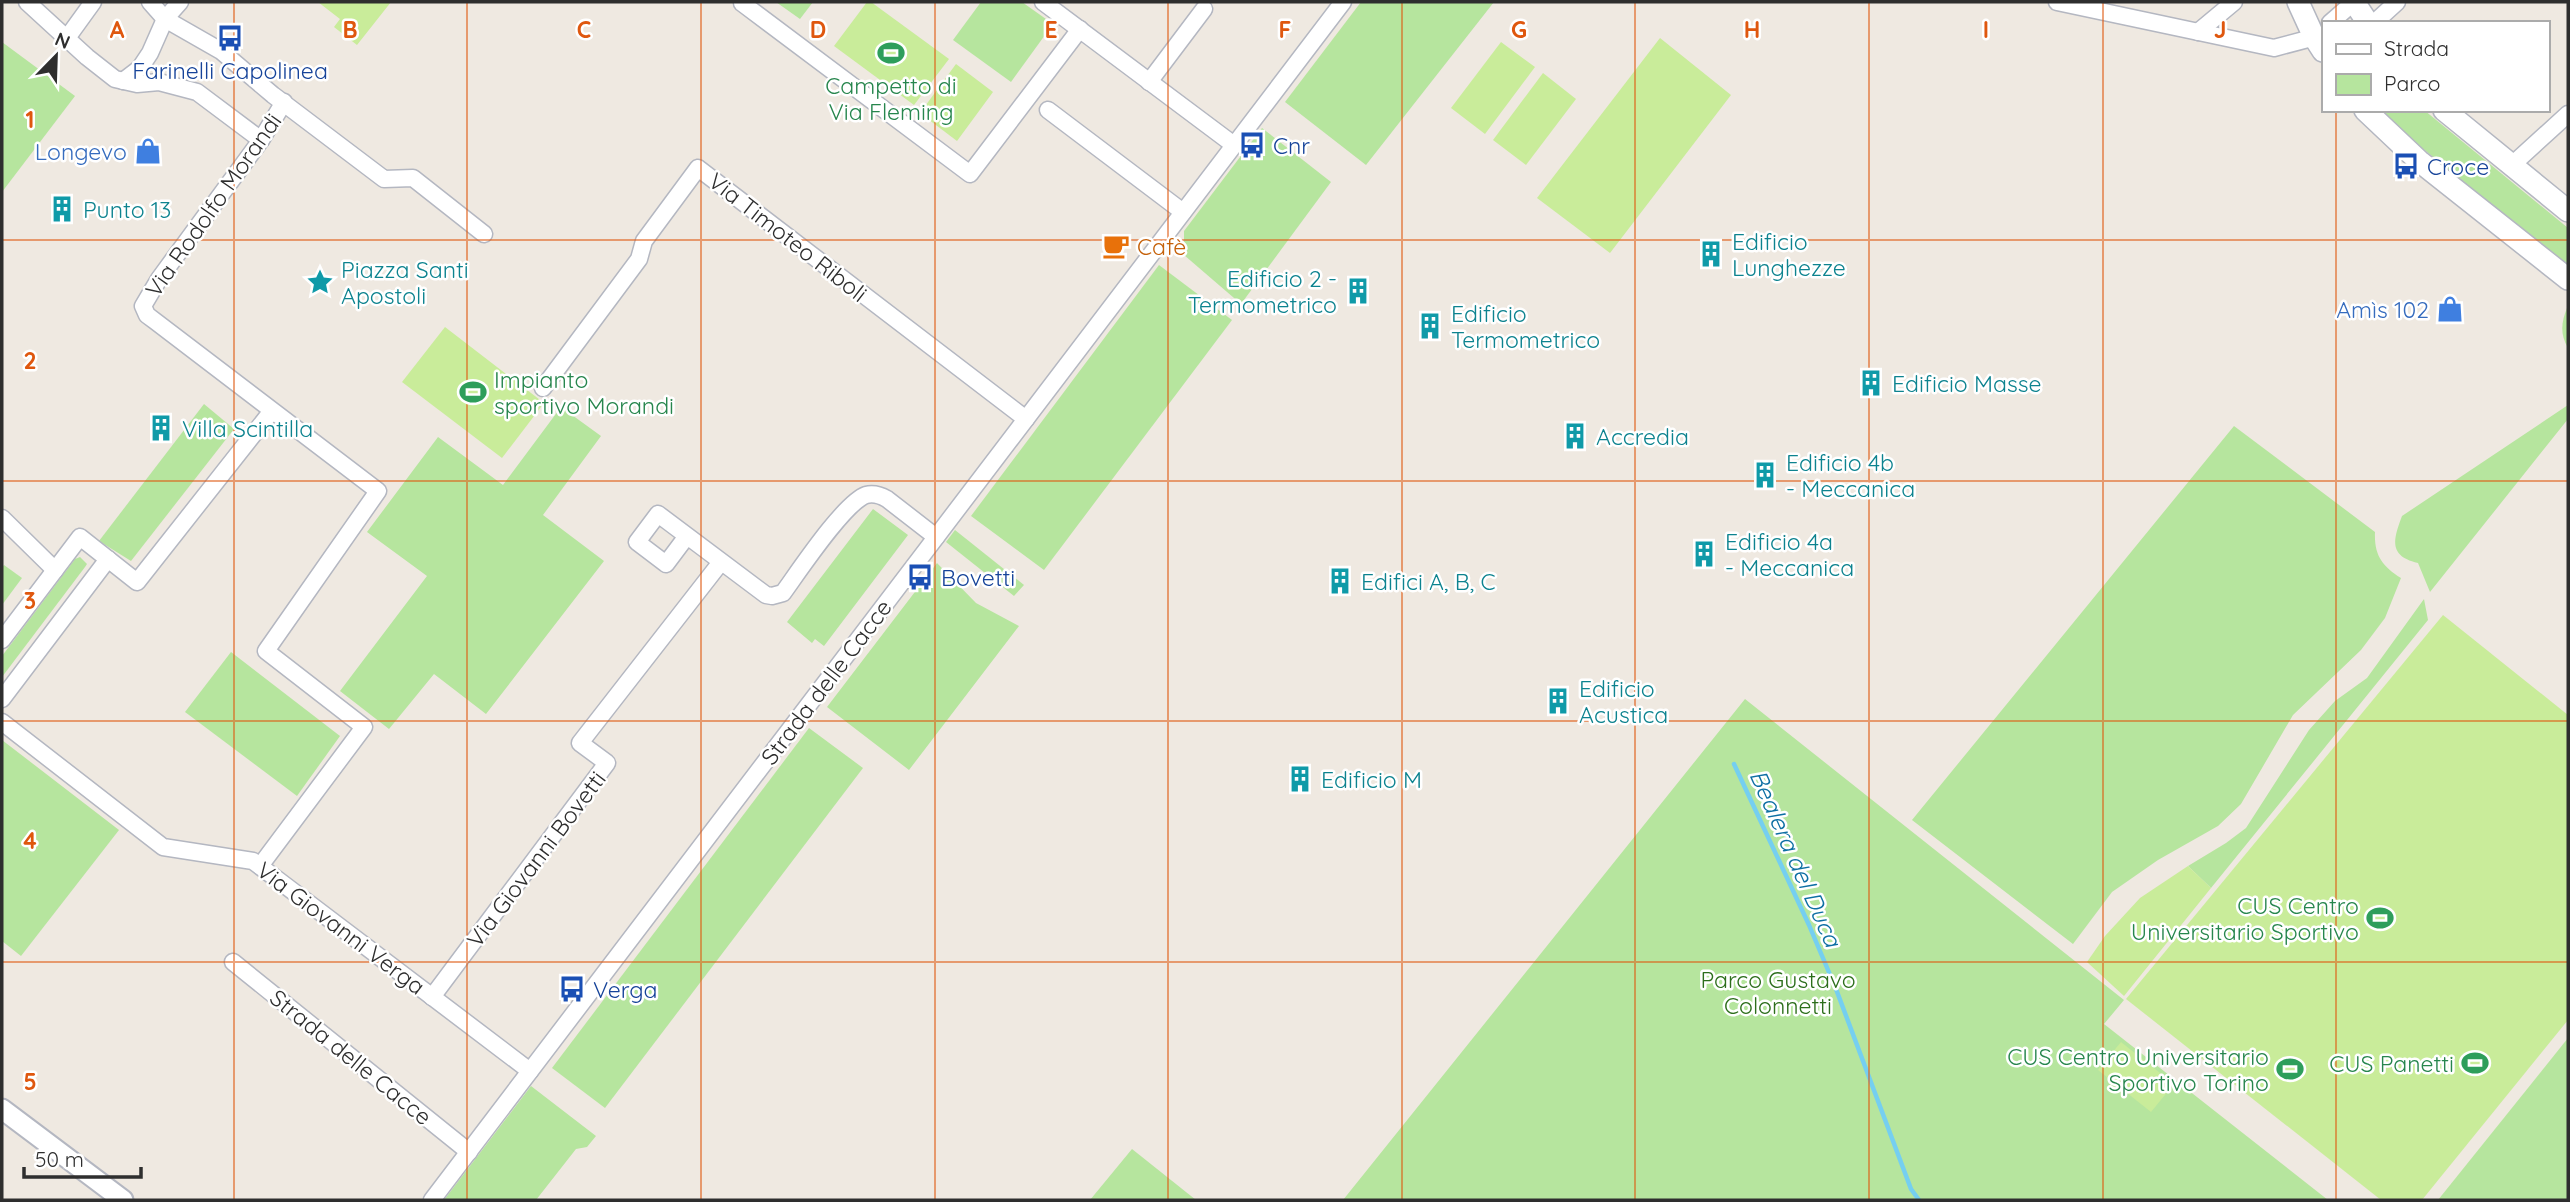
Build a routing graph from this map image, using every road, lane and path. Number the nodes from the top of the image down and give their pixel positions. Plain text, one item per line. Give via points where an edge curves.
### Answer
1 (27, 2) edge
2 (150, 2) edge
3 (180, 2) edge
4 (743, 2) edge
5 (1043, 2) edge
6 (1343, 2) edge
7 (2057, 2) edge
8 (2234, 2) edge
9 (2298, 2) edge
10 (2354, 2) edge
11 (2397, 2) edge
12 (87, 4) edge
13 (1203, 9) dead end
14 (165, 19) junction
15 (2336, 21) edge
16 (2367, 21) edge
17 (2376, 21) edge
18 (1080, 29) junction
19 (2198, 32) junction
20 (2322, 34) edge
21 (2322, 35) edge
22 (67, 38) junction
23 (123, 81) junction
24 (1149, 82) junction
25 (284, 102) junction
26 (1048, 110) dead end
27 (2367, 112) edge
28 (2447, 112) edge
29 (2568, 114) edge
30 (261, 140) junction
31 (1234, 145) junction
32 (2512, 165) junction
33 (2568, 211) edge
34 (1183, 212) junction
35 (484, 234) dead end
36 (2568, 279) edge
37 (543, 388) dead end
38 (271, 412) junction
39 (1026, 418) junction
40 (2, 517) edge
41 (687, 536) dead end
42 (936, 537) junction
43 (108, 559) junction
44 (721, 562) junction
45 (55, 570) junction
46 (2, 640) edge
47 (2, 699) edge
48 (2, 722) edge
49 (260, 866) junction
50 (233, 962) dead end
51 (432, 997) junction
52 (530, 1071) junction
53 (2, 1109) edge
54 (469, 1152) junction
55 (123, 1200) edge
56 (432, 1200) edge

1 - 22 street
2 - 14 street
3 - 14 street
4 - 18 street via 970,174
5 - 18 street
6 - 31 street, Strada delle Cacce
7 - 19 street
8 - 19 street
9 - 20 main road
10 - 15 street
10 - 16 main road
11 - 17 street
12 - 22 street
13 - 24 street
14 - 23 street via 140,68
14 - 25 street via 221,51
18 - 24 street
19 - 21 street via 2274,48
22 - 23 street via 108,75
23 - 30 street via 159,82 197,92
24 - 31 street
25 - 30 street, Via Rodolfo Morandi
25 - 35 street via 384,179 412,178
26 - 34 street
27 - 36 main road via 2419,161
28 - 32 main road
29 - 32 street
30 - 38 street, Via Rodolfo Morandi via 143,306 147,315
31 - 34 street, Strada delle Cacce
32 - 33 main road
34 - 39 street, Strada delle Cacce
37 - 39 street, Via Timoteo Riboli via 639,259 643,241 698,168
38 - 43 street via 137,582
38 - 49 street via 378,491 266,651 364,727
39 - 42 street, Strada delle Cacce
40 - 45 street
41 - 44 street
42 - 44 street via 887,499 870,494 846,509 783,593 766,595
42 - 52 street, Strada delle Cacce
43 - 45 street via 80,537
43 - 47 street
44 - 51 street, Via Giovanni Bovetti via 580,743 607,763
45 - 46 street
48 - 49 street, Via Giovanni Verga via 163,847 244,858
49 - 51 street, Via Giovanni Verga
50 - 54 street, Strada delle Cacce
51 - 52 street, Via Giovanni Verga
52 - 54 street, Strada delle Cacce
53 - 55 street
54 - 56 street, Strada delle Cacce

